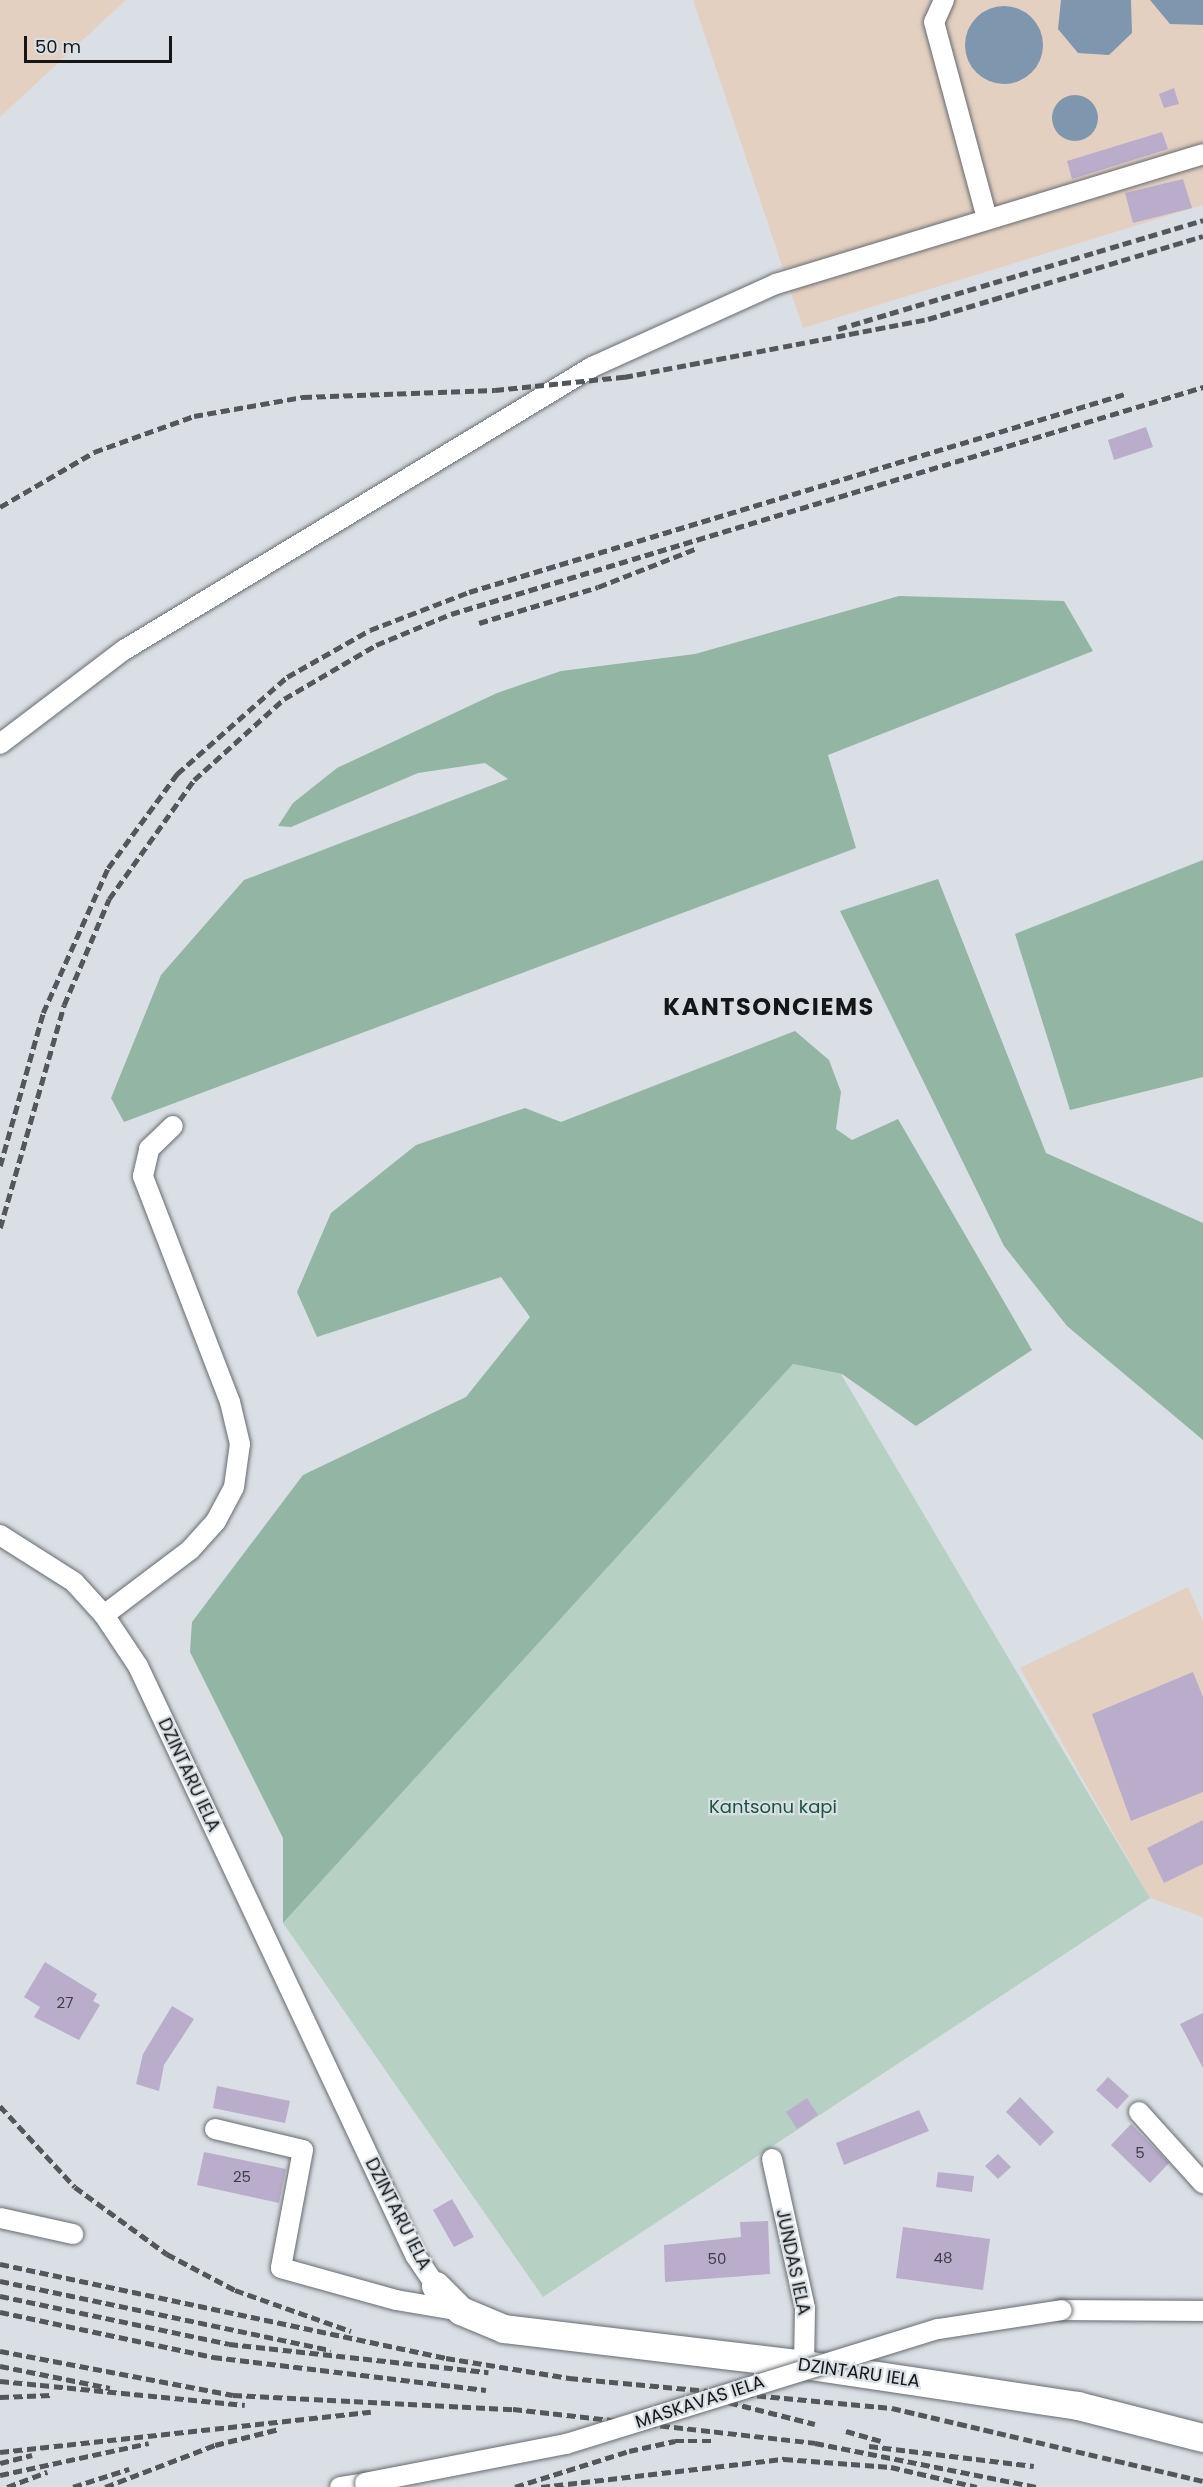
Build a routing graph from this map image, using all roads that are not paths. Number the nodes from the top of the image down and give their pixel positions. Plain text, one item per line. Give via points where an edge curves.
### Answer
1 (944, 0) edge
2 (1203, 154) edge
3 (987, 219) junction
4 (0, 744) edge
5 (173, 1126) dead end
6 (0, 1535) edge
7 (104, 1615) junction
8 (1139, 2112) dead end
9 (215, 2129) dead end
10 (772, 2159) dead end
11 (1203, 2183) edge
12 (0, 2218) edge
13 (73, 2234) dead end
14 (436, 2286) joint
15 (461, 2311) junction
16 (1203, 2311) edge
17 (804, 2365) junction
18 (1203, 2438) edge
19 (340, 2487) edge

1 - 3 street via 934,22
2 - 3 street
3 - 4 street via 776,284 592,367 124,650
5 - 7 street via 149,1149 142,1176 230,1402 240,1444 234,1487 216,1521 190,1550
6 - 7 street, DZINTARU IELA via 41,1557
7 - 14 street, DZINTARU IELA via 138,1666 415,2255
8 - 11 street
9 - 15 street via 303,2150 281,2268 396,2300
10 - 17 street, JUNDAS IELA via 805,2308
12 - 13 street
14 - 15 street, DZINTARU IELA
15 - 17 street, DZINTARU IELA via 504,2329
16 - 19 street, MASKAVAS IELA, bridge via 1062,2310 938,2330 566,2444
17 - 18 street, DZINTARU IELA via 1078,2406

